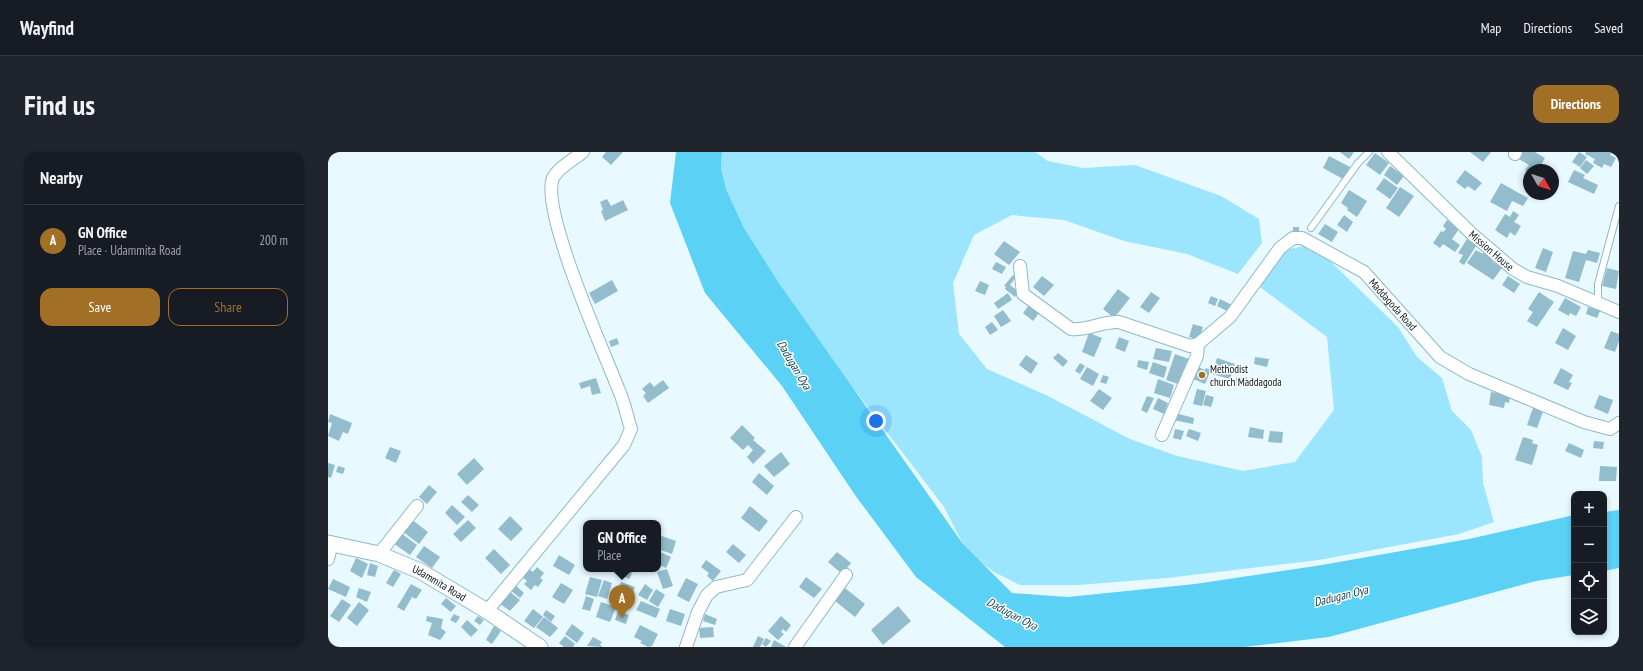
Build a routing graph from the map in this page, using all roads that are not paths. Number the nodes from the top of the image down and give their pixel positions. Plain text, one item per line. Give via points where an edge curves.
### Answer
1 (583, 152) edge
2 (1369, 152) edge
3 (1388, 152) edge
4 (1619, 206) edge
5 (1310, 228) dead end
6 (1020, 266) dead end
7 (1598, 304) junction
8 (1619, 312) edge
9 (1198, 344) junction
10 (1619, 423) edge
11 (1162, 435) dead end
12 (417, 506) dead end
13 (796, 517) dead end
14 (330, 543) edge
15 (379, 554) junction
16 (328, 559) edge
17 (846, 575) dead end
18 (487, 611) junction
19 (540, 647) edge
20 (686, 647) edge
21 (795, 647) edge

1 - 18 street via 564,166 554,178 553,211 580,295 619,390 630,429 624,445
2 - 5 lane
3 - 7 street, Mission House via 1472,234 1513,268 1527,277 1558,286
4 - 7 lane via 1598,284
6 - 9 street via 1023,294 1071,329 1079,330 1107,321 1118,322 1190,346
7 - 8 street, Mission House
9 - 10 street, Maddagoda Road via 1230,316 1280,248 1293,238 1302,238 1364,272 1440,357 1469,374 1584,422 1610,429
9 - 11 street via 1197,356
12 - 15 street
13 - 20 street via 747,580 716,587 707,595
14 - 15 street, Udammita Road
14 - 16 street
15 - 18 street, Udammita Road via 420,571
17 - 21 street
18 - 19 street, Udammita Road

